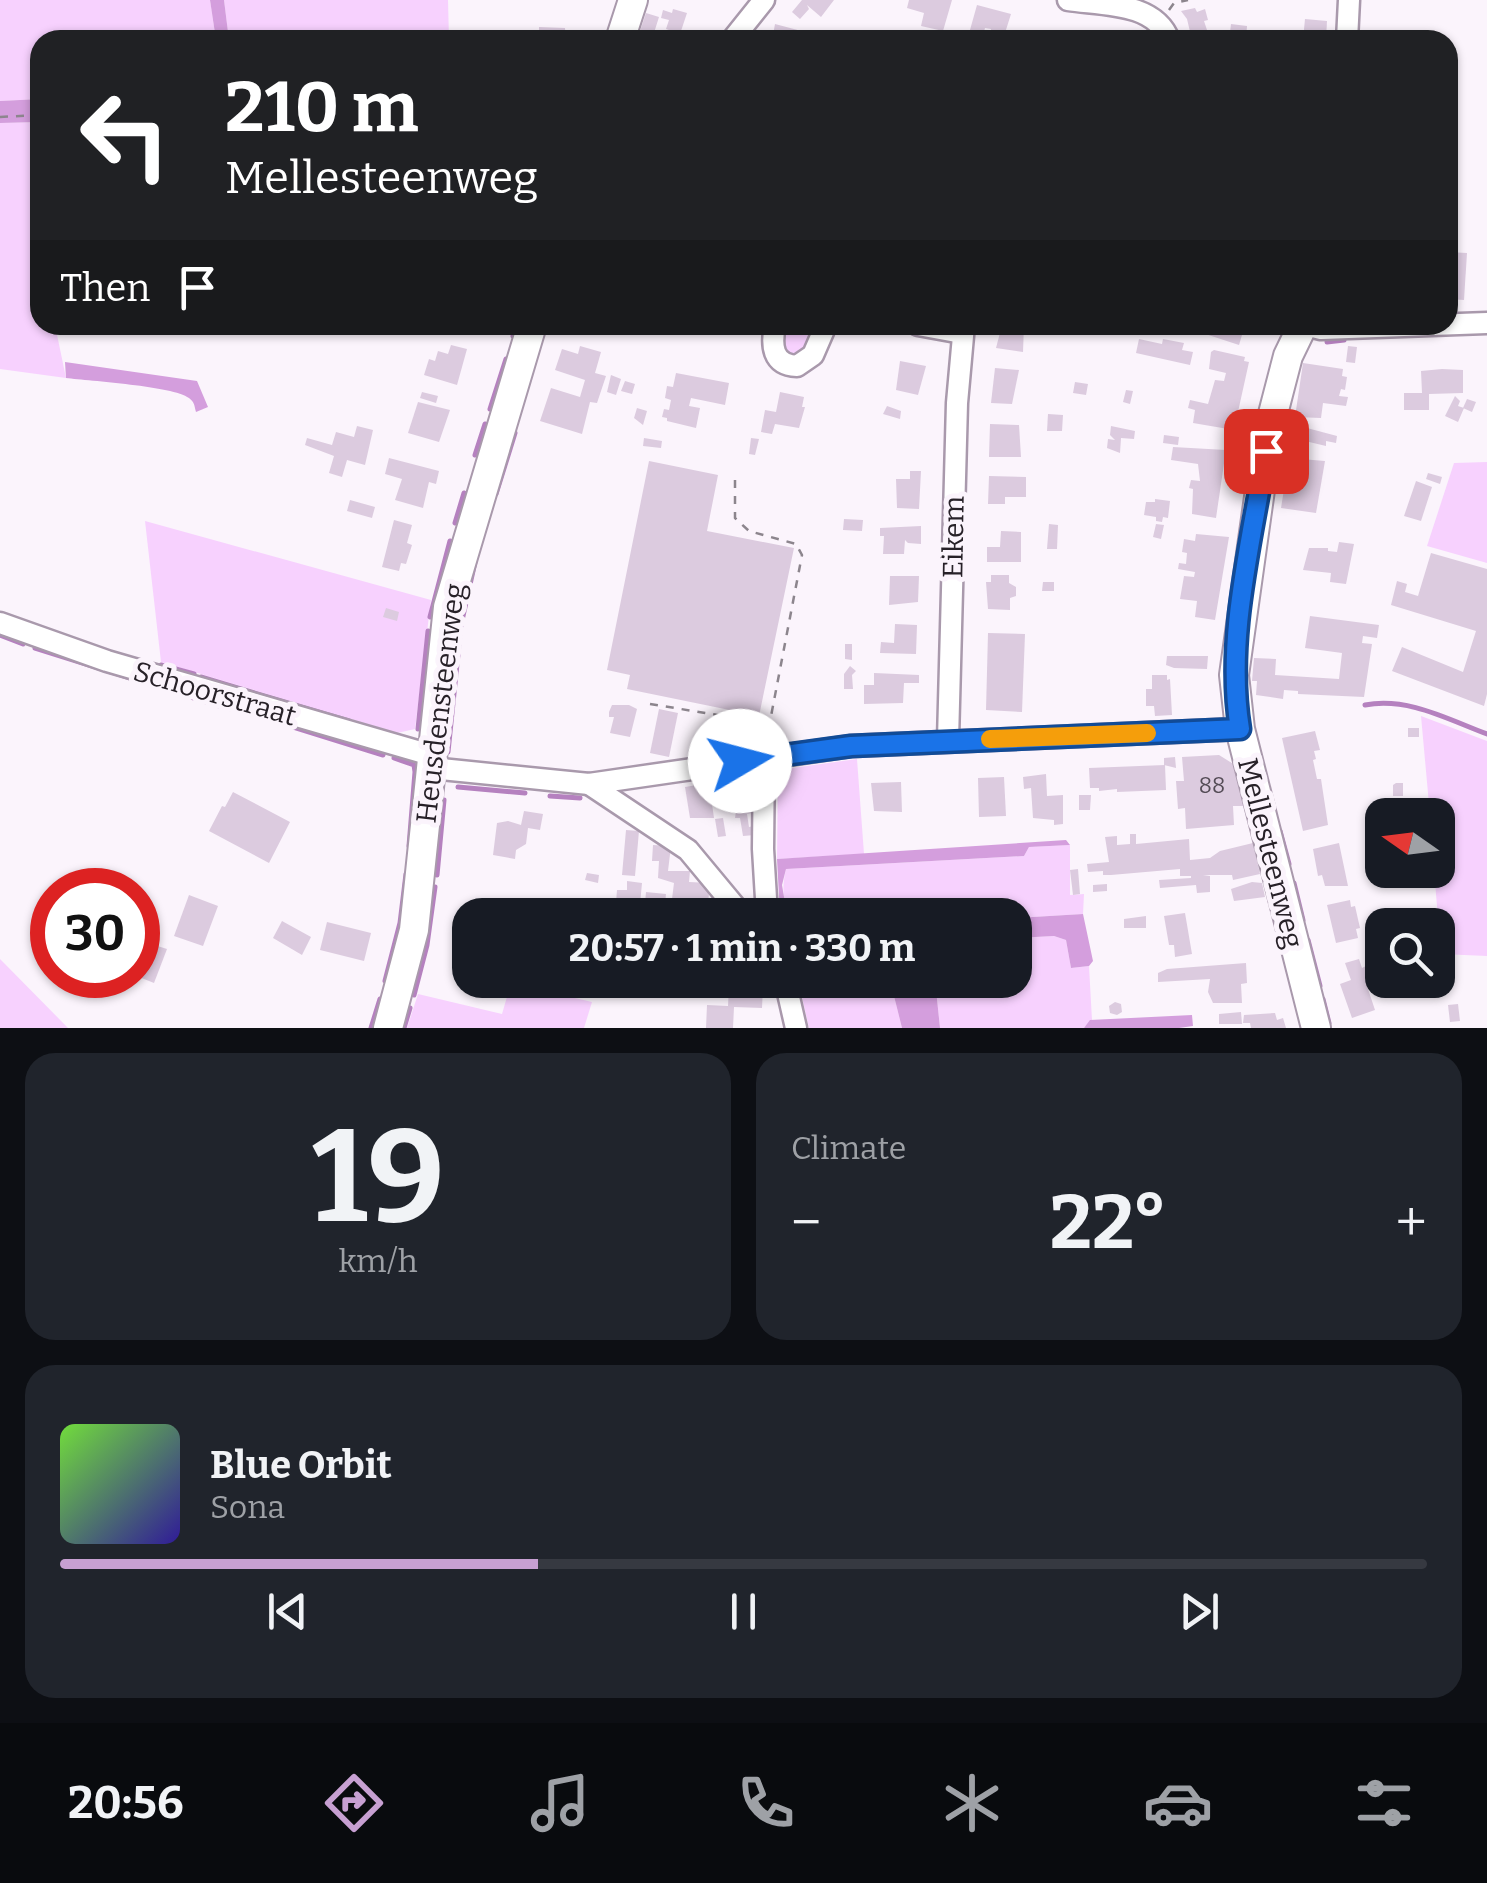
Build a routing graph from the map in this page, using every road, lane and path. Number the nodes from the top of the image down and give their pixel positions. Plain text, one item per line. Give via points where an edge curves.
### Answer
1 (633, 0) edge
2 (764, 0) edge
3 (1068, 0) edge
4 (1188, 0) edge
5 (1349, 0) edge
6 (623, 30) edge
7 (740, 30) edge
8 (1161, 30) edge
9 (1165, 30) edge
10 (1348, 30) edge
11 (30, 116) edge
12 (0, 117) edge
13 (1487, 323) edge
14 (1458, 324) edge
15 (529, 335) edge
16 (774, 335) edge
17 (822, 335) edge
18 (963, 335) edge
19 (1299, 335) edge
20 (736, 480) dead end
21 (0, 623) edge
22 (650, 704) dead end
23 (769, 723) junction
24 (1240, 729) junction
25 (948, 740) junction
26 (764, 757) junction
27 (431, 762) junction
28 (589, 784) junction
29 (728, 898) edge
30 (766, 898) edge
31 (790, 998) edge
32 (388, 1028) edge
33 (796, 1028) edge
34 (1316, 1028) edge

1 - 6 street
2 - 7 street
3 - 8 street via 1130,9
4 - 9 path via 1174,3
5 - 10 street
11 - 12 path
13 - 14 street
15 - 27 street, Heusdensteenweg via 448,606
16 - 17 street via 774,354 789,366 813,355
18 - 25 street, Eikem
19 - 24 street, Mellesteenweg via 1277,391 1251,541 1234,674
20 - 23 path via 735,518 749,531 796,544 802,555
21 - 27 street, Schoorstraat
22 - 23 path
23 - 26 path
24 - 25 street, Schoorstraat
24 - 34 street, Mellesteenweg
25 - 26 street, Schoorstraat
26 - 28 street, Schoorstraat
26 - 30 street
27 - 28 street, Schoorstraat
27 - 32 street, Heusdensteenweg via 414,930
28 - 29 street via 688,850
31 - 33 street

